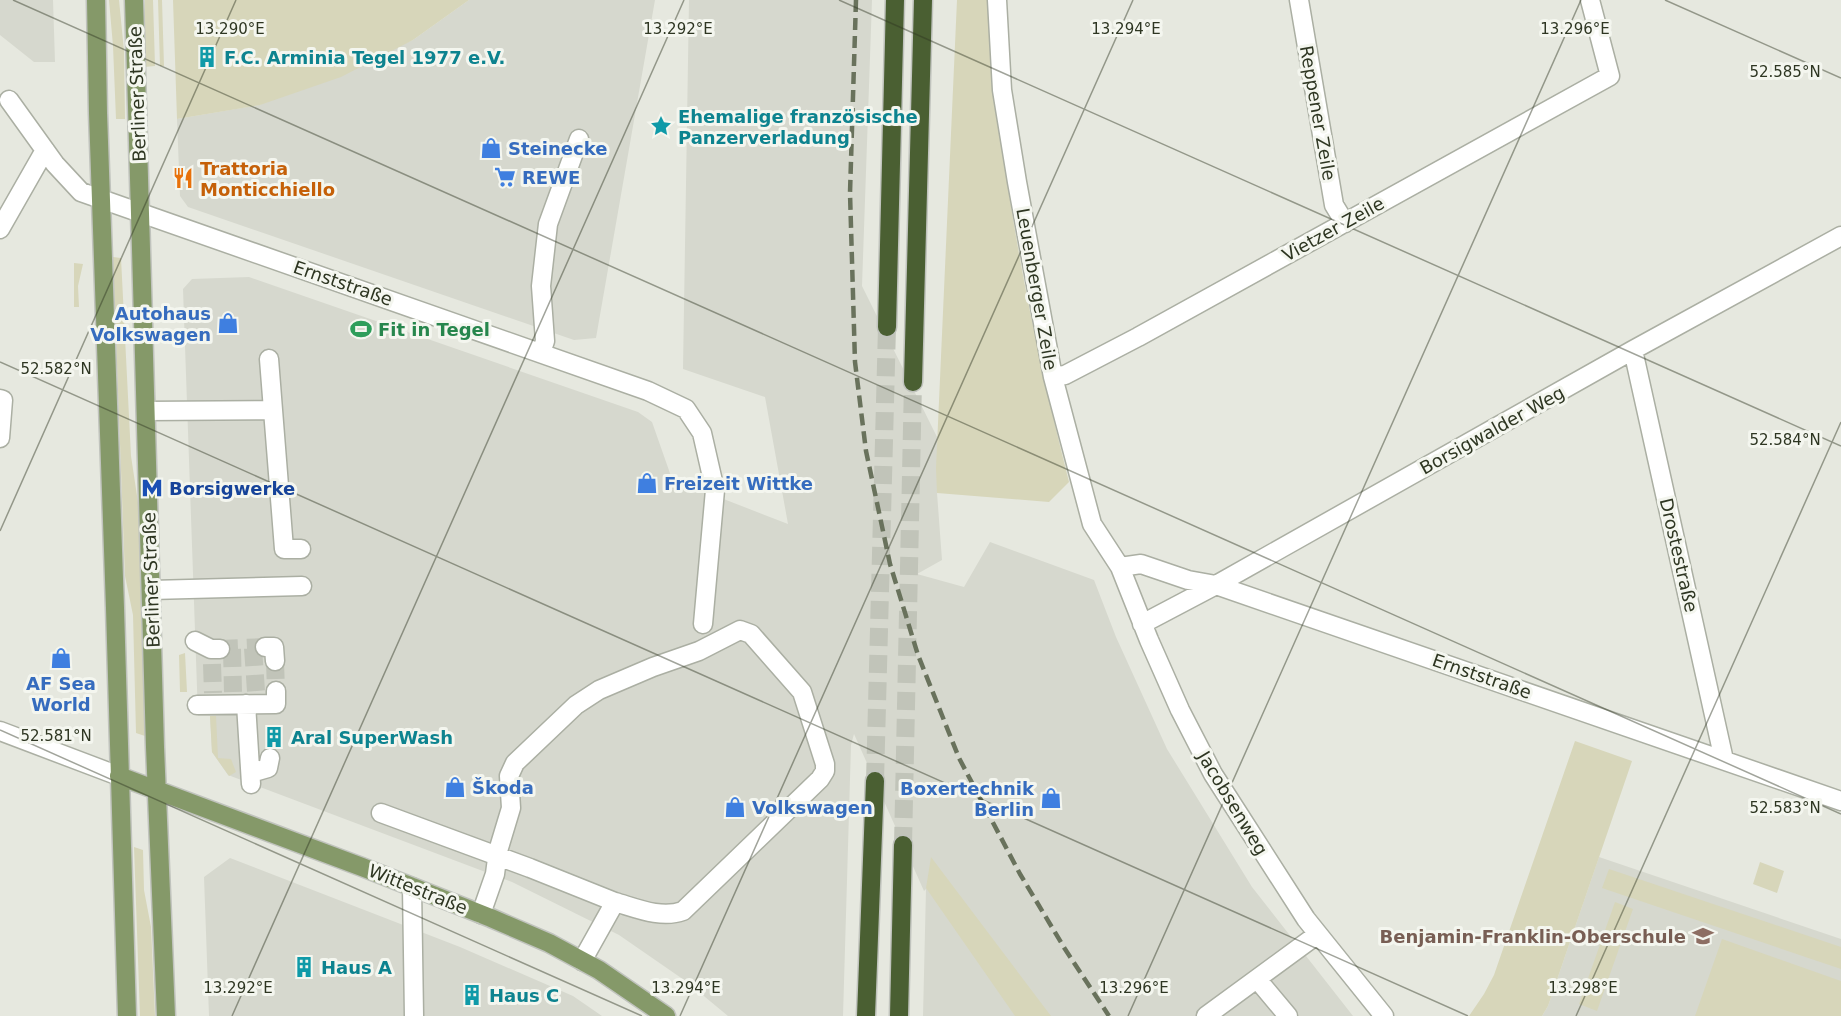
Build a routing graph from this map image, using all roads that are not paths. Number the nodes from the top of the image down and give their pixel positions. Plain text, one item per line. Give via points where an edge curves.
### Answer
1 (96, 0) edge
2 (134, 0) edge
3 (895, 0) edge
4 (923, 0) edge
5 (997, 0) edge
6 (1299, 0) edge
7 (1590, 0) edge
8 (5, 95) edge
9 (579, 139) dead end
10 (45, 150) junction
11 (100, 198) junction
12 (140, 212) junction
13 (1345, 223) junction
14 (0, 229) edge
15 (1841, 236) edge
16 (887, 327) tunnel mouth
17 (1633, 350) junction
18 (541, 353) junction
19 (269, 359) dead end
20 (1053, 377) junction
21 (913, 382) tunnel mouth
22 (0, 399) edge
23 (273, 410) junction
24 (146, 411) junction
25 (0, 438) edge
26 (301, 549) dead end
27 (1120, 567) junction
28 (1216, 585) junction
29 (302, 586) dead end
30 (151, 590) junction
31 (703, 624) dead end
32 (1142, 624) junction
33 (252, 699) junction
34 (208, 701) dead end
35 (269, 722) dead end
36 (0, 731) edge
37 (270, 758) dead end
38 (1724, 760) junction
39 (119, 776) junction
40 (875, 781) tunnel mouth
41 (157, 790) junction
42 (1841, 801) edge
43 (381, 813) dead end
44 (903, 845) tunnel mouth
45 (497, 856) junction
46 (412, 887) junction
47 (615, 902) junction
48 (480, 914) junction
49 (1318, 934) junction
50 (582, 961) junction
51 (1257, 979) junction
52 (126, 1016) edge
53 (166, 1016) edge
54 (414, 1016) edge
55 (666, 1016) edge
56 (866, 1016) edge
57 (899, 1016) edge
58 (1206, 1016) edge
59 (1288, 1016) edge
60 (1384, 1016) edge

1 - 11 main road, Berliner Straße
2 - 12 main road, Berliner Straße
3 - 16 highway
4 - 21 highway
5 - 20 street, Leuenberger Zeile via 1002,90
6 - 13 street, Reppener Zeile via 1334,205
7 - 13 street, Vietzer Zeile via 1610,76
8 - 10 street, Ernststraße
9 - 18 street via 548,224 542,286 545,341
10 - 11 street, Ernststraße via 81,192
10 - 14 street
11 - 12 street, Ernststraße
11 - 39 main road, Berliner Straße
12 - 18 street, Ernststraße
12 - 24 main road, Berliner Straße
13 - 20 street, Vietzer Zeile via 1138,337 1065,375
15 - 17 street, Borsigwalder Weg
17 - 28 street, Borsigwalder Weg
17 - 38 street, Drostestraße
18 - 31 street, Ernststraße via 648,391 686,409 702,433 715,490
19 - 23 street
20 - 27 street, Leuenberger Zeile via 1092,524
22 - 25 street
23 - 24 street
23 - 26 street via 284,549
24 - 30 main road, Berliner Straße
27 - 28 street, Ernststraße via 1141,564
27 - 32 street, Jacobsenweg
28 - 32 street, Borsigwalder Weg
28 - 38 street, Ernststraße
29 - 30 street
30 - 41 main road, Berliner Straße
32 - 49 street, Jacobsenweg via 1213,774
33 - 34 street
33 - 35 street
33 - 37 street via 251,778 268,768
36 - 39 street
38 - 42 street, Ernststraße
39 - 41 main road, Wittestraße
39 - 52 main road, Berliner Straße
40 - 56 highway
41 - 46 main road, Wittestraße
41 - 53 main road, Berliner Straße
43 - 45 street
44 - 57 highway
45 - 47 street
45 - 47 street via 511,808 512,769 576,705 599,690 699,651 740,630 751,633 802,692 825,771 683,911 663,915
45 - 48 street via 495,874
46 - 48 main road, Wittestraße
46 - 54 street
47 - 50 street
48 - 50 main road, Wittestraße
49 - 51 street
49 - 60 street, Jacobsenweg
50 - 55 main road, Wittestraße
51 - 58 street
51 - 59 street

